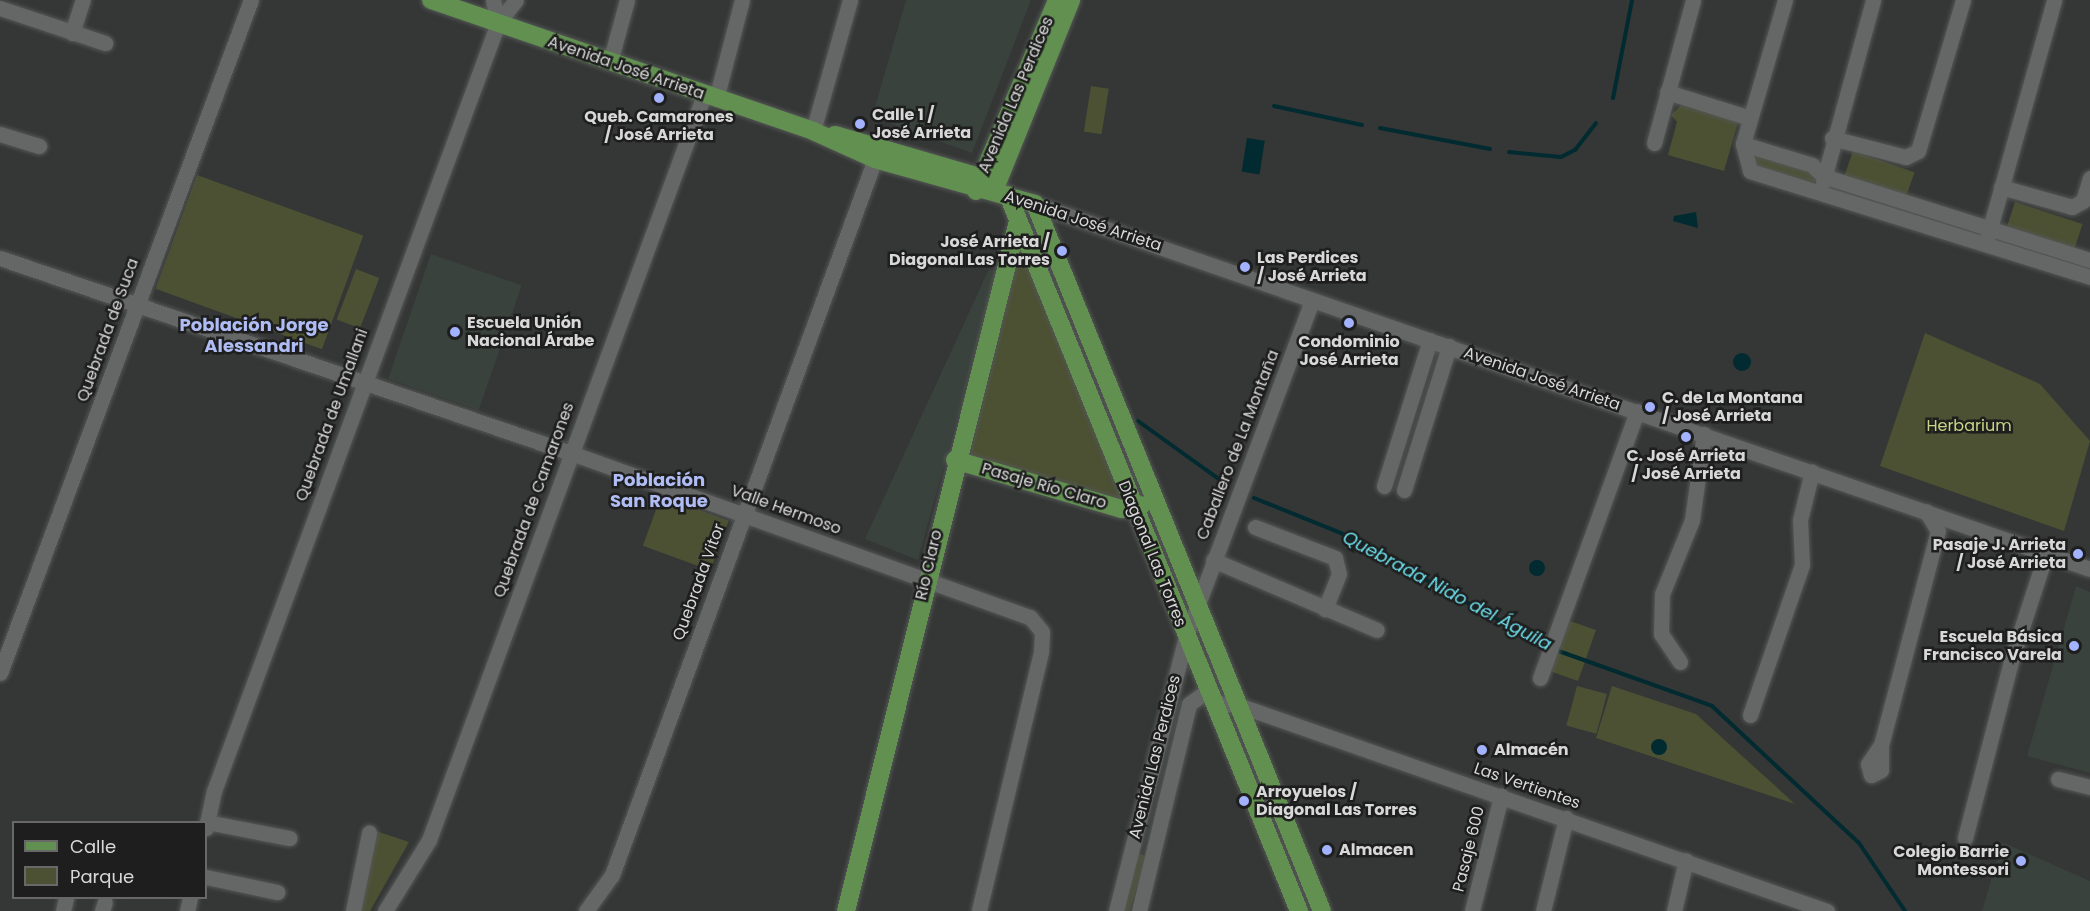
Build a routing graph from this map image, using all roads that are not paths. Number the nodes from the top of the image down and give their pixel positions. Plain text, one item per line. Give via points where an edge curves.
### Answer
1 (83, 0) edge
2 (251, 0) edge
3 (431, 0) edge
4 (493, 0) edge
5 (516, 0) edge
6 (627, 0) edge
7 (742, 0) edge
8 (850, 0) edge
9 (1057, 0) edge
10 (1071, 0) edge
11 (1693, 0) edge
12 (1785, 0) edge
13 (1873, 0) edge
14 (1963, 0) edge
15 (2054, 0) edge
16 (3, 6) edge
17 (498, 23) junction
18 (72, 33) junction
19 (105, 44) dead end
20 (610, 62) junction
21 (1667, 92) junction
22 (710, 97) junction
23 (1750, 118) junction
24 (817, 132) junction
25 (0, 134) edge
26 (1832, 138) junction
27 (1654, 143) dead end
28 (1743, 144) junction
29 (39, 146) dead end
30 (875, 159) junction
31 (1823, 176) junction
32 (2090, 178) edge
33 (2001, 187) junction
34 (989, 189) junction
35 (1822, 194) junction
36 (1035, 204) junction
37 (1018, 221) junction
38 (1988, 237) junction
39 (0, 258) edge
40 (2090, 260) edge
41 (2090, 277) edge
42 (1312, 300) junction
43 (137, 304) junction
44 (1430, 340) junction
45 (1449, 346) junction
46 (364, 381) junction
47 (1637, 411) junction
48 (1704, 434) junction
49 (571, 453) junction
50 (954, 460) junction
51 (1812, 471) junction
52 (1384, 486) dead end
53 (1150, 489) junction
54 (1404, 490) dead end
55 (1133, 510) junction
56 (1926, 511) junction
57 (743, 514) junction
58 (1962, 524) junction
59 (1255, 526) dead end
60 (1938, 531) junction
61 (2046, 553) junction
62 (1213, 560) junction
63 (2090, 569) edge
64 (926, 582) junction
65 (1197, 603) junction
66 (1325, 609) junction
67 (1377, 630) dead end
68 (1186, 636) junction
69 (1680, 662) dead end
70 (0, 673) edge
71 (1539, 678) dead end
72 (1210, 697) junction
73 (1238, 705) junction
74 (1750, 715) dead end
75 (1881, 745) dead end
76 (2058, 779) dead end
77 (2090, 787) edge
78 (1501, 796) junction
79 (1566, 818) junction
80 (207, 822) edge
81 (207, 825) edge
82 (369, 833) dead end
83 (289, 838) dead end
84 (1965, 838) dead end
85 (1686, 861) junction
86 (207, 877) edge
87 (277, 892) dead end
88 (353, 911) edge
89 (385, 911) edge
90 (586, 911) edge
91 (846, 911) edge
92 (979, 911) edge
93 (1116, 911) edge
94 (1139, 911) edge
95 (1299, 911) edge
96 (1322, 911) edge
97 (1472, 911) edge
98 (1543, 911) edge
99 (1674, 911) edge
100 (1827, 911) edge

1 - 18 street
2 - 43 street, Quebrada de Suca
3 - 17 main road, Avenida José Arrieta
4 - 17 street
5 - 17 street, Quebrada de Umallani
6 - 20 street
7 - 22 street, Quebrada de Camarones
8 - 24 street
9 - 34 main road, Avenida Las Perdices
10 - 34 main road, Avenida Las Perdices
11 - 21 street
12 - 23 street
13 - 26 street
14 - 26 street via 1918,151 1906,157
15 - 33 street
16 - 18 street
17 - 20 main road, Avenida José Arrieta
17 - 46 street, Quebrada de Umallani
18 - 19 street
20 - 22 main road, Avenida José Arrieta
21 - 23 street
21 - 27 street
22 - 24 main road, Avenida José Arrieta
22 - 49 street, Quebrada de Camarones
23 - 28 street
24 - 30 main road, Avenida José Arrieta
24 - 34 main road, Avenida José Arrieta via 857,139
25 - 29 street
26 - 31 street
28 - 31 street via 1812,165
28 - 35 street via 1745,162 1762,179
30 - 34 main road, Avenida José Arrieta
30 - 57 street, Quebrada Vitor
31 - 35 street
31 - 38 street
32 - 33 street via 2083,201 2072,207
33 - 38 street
34 - 36 main road, Avenida José Arrieta
34 - 37 main road, Diagonal Las Torres
35 - 38 street
36 - 42 street, Avenida José Arrieta
36 - 53 main road, Diagonal Las Torres
37 - 50 main road, Río Claro
37 - 55 main road, Diagonal Las Torres
38 - 40 street
38 - 41 street
39 - 43 street, Valle Hermoso
42 - 44 street, Avenida José Arrieta
42 - 62 street, Caballero de La Montaña
43 - 46 street, Valle Hermoso
43 - 70 street, Quebrada de Suca
44 - 45 street, Avenida José Arrieta
44 - 52 street
45 - 47 street, Avenida José Arrieta
45 - 54 street
46 - 49 street, Valle Hermoso
46 - 80 street, Quebrada de Umallani
47 - 48 street, Avenida José Arrieta
47 - 71 street
48 - 51 street, Avenida José Arrieta
48 - 69 street via 1692,520 1662,594 1661,634
49 - 57 street, Valle Hermoso
49 - 89 street, Quebrada de Camarones via 429,840
50 - 55 main road, Pasaje Río Claro
50 - 64 main road, Río Claro
51 - 56 street, Avenida José Arrieta
51 - 74 street via 1800,520 1802,565
53 - 55 main road via 1146,502
53 - 65 main road, Diagonal Las Torres
55 - 68 main road, Diagonal Las Torres
56 - 58 street, Avenida José Arrieta
56 - 60 street
57 - 64 street, Valle Hermoso
57 - 90 street, Quebrada Vitor via 612,874
58 - 60 street via 1946,524
58 - 61 street, Avenida José Arrieta
59 - 66 street via 1335,558 1339,574
60 - 75 street
61 - 63 street, Avenida José Arrieta
61 - 84 street via 2011,661
62 - 65 street, Caballero de La Montaña
62 - 66 street
64 - 91 main road, Río Claro
64 - 92 street, Valle Hermoso via 1024,614 1038,625 1044,640
65 - 68 street, Avenida Las Perdices
65 - 73 main road, Diagonal Las Torres
66 - 67 street
68 - 72 main road, Diagonal Las Torres
68 - 93 street, Avenida Las Perdices
72 - 73 street, Las Vertientes
72 - 94 street, Avenida Las Perdices via 1189,704
72 - 95 main road, Diagonal Las Torres
73 - 78 street, Las Vertientes
73 - 96 main road, Diagonal Las Torres
76 - 77 street
78 - 79 street, Las Vertientes
78 - 97 street, Pasaje 600
79 - 85 street, Las Vertientes
79 - 98 street
81 - 83 street, Quebrada de Umallani
82 - 88 street
85 - 99 street
85 - 100 street, Las Vertientes
86 - 87 street

